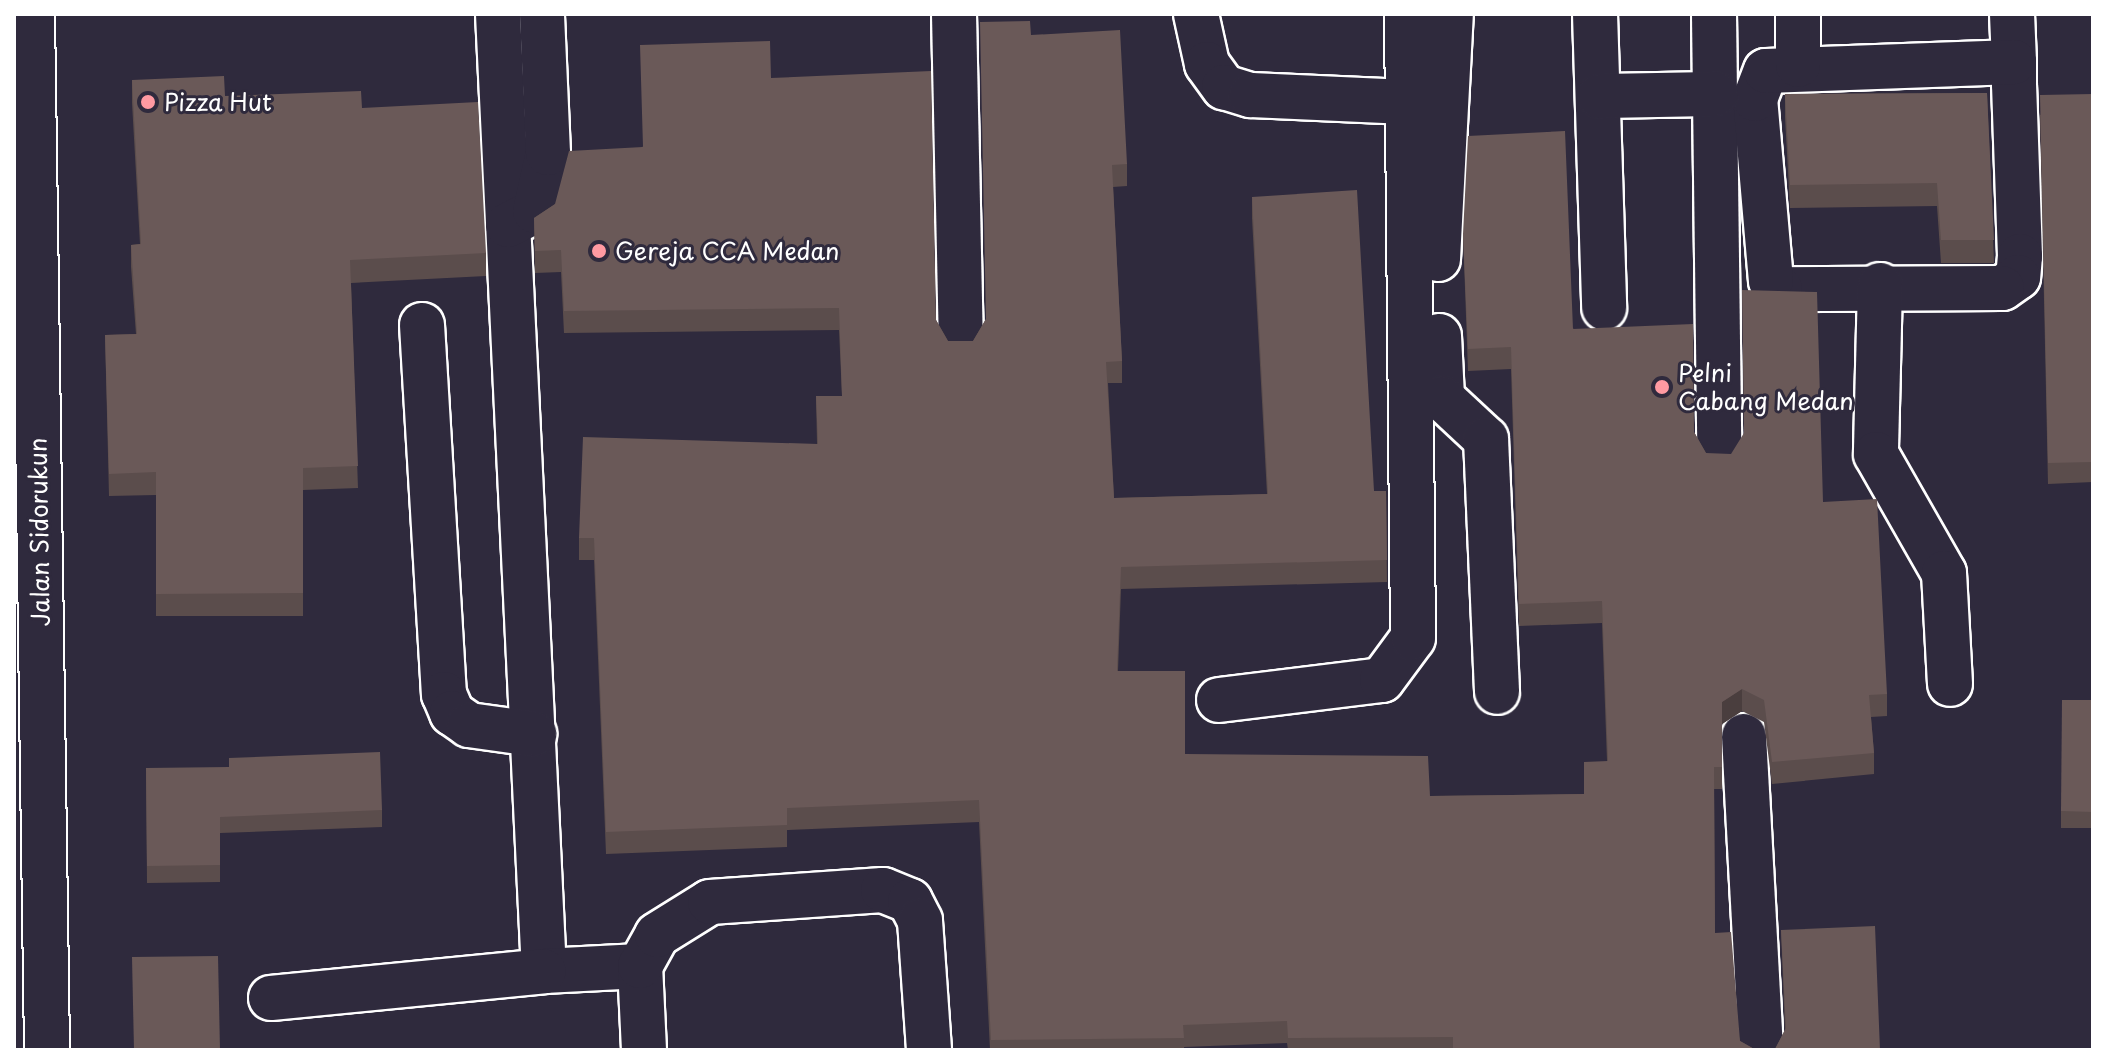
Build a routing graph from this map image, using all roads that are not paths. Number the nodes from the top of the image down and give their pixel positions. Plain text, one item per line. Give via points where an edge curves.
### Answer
1 (32, 14) edge
2 (498, 14) edge
3 (542, 14) edge
4 (954, 14) edge
5 (1196, 14) edge
6 (1407, 14) edge
7 (1451, 14) edge
8 (1595, 14) edge
9 (1714, 14) edge
10 (1798, 14) edge
11 (2012, 14) edge
12 (2014, 62) junction
13 (1798, 65) junction
14 (1716, 94) junction
15 (1599, 96) junction
16 (1407, 102) junction
17 (508, 225) junction
18 (1880, 285) junction
19 (1604, 308) dead end
20 (422, 325) dead end
21 (961, 341) edge
22 (1719, 454) edge
23 (1950, 684) dead end
24 (1497, 692) dead end
25 (1219, 700) dead end
26 (534, 734) junction
27 (1744, 736) dead end
28 (640, 966) junction
29 (544, 971) junction
30 (271, 998) dead end
31 (47, 1050) edge
32 (644, 1050) edge
33 (929, 1050) edge
34 (1761, 1050) edge

1 - 31 street, Jalan Sidorukun
2 - 17 street
3 - 17 street via 548,153 535,211
4 - 21 street
5 - 16 street via 1207,64 1224,87 1251,95
6 - 16 street
7 - 24 street via 1441,128 1440,389 1448,406 1475,421 1486,439
8 - 15 street
9 - 14 street
10 - 13 street
11 - 12 street
12 - 13 street
12 - 18 street via 2018,277 2002,288
13 - 18 street via 1766,71 1756,90 1765,266 1780,289
14 - 15 street
14 - 22 street
15 - 19 street
16 - 25 street via 1413,638 1382,680
17 - 26 street
18 - 23 street via 1876,454 1944,573
20 - 26 street via 444,694 452,713 469,725
26 - 29 street
27 - 34 street
28 - 29 street
28 - 32 street
28 - 33 street via 657,935 710,902 883,890 910,901 920,921
29 - 30 street

